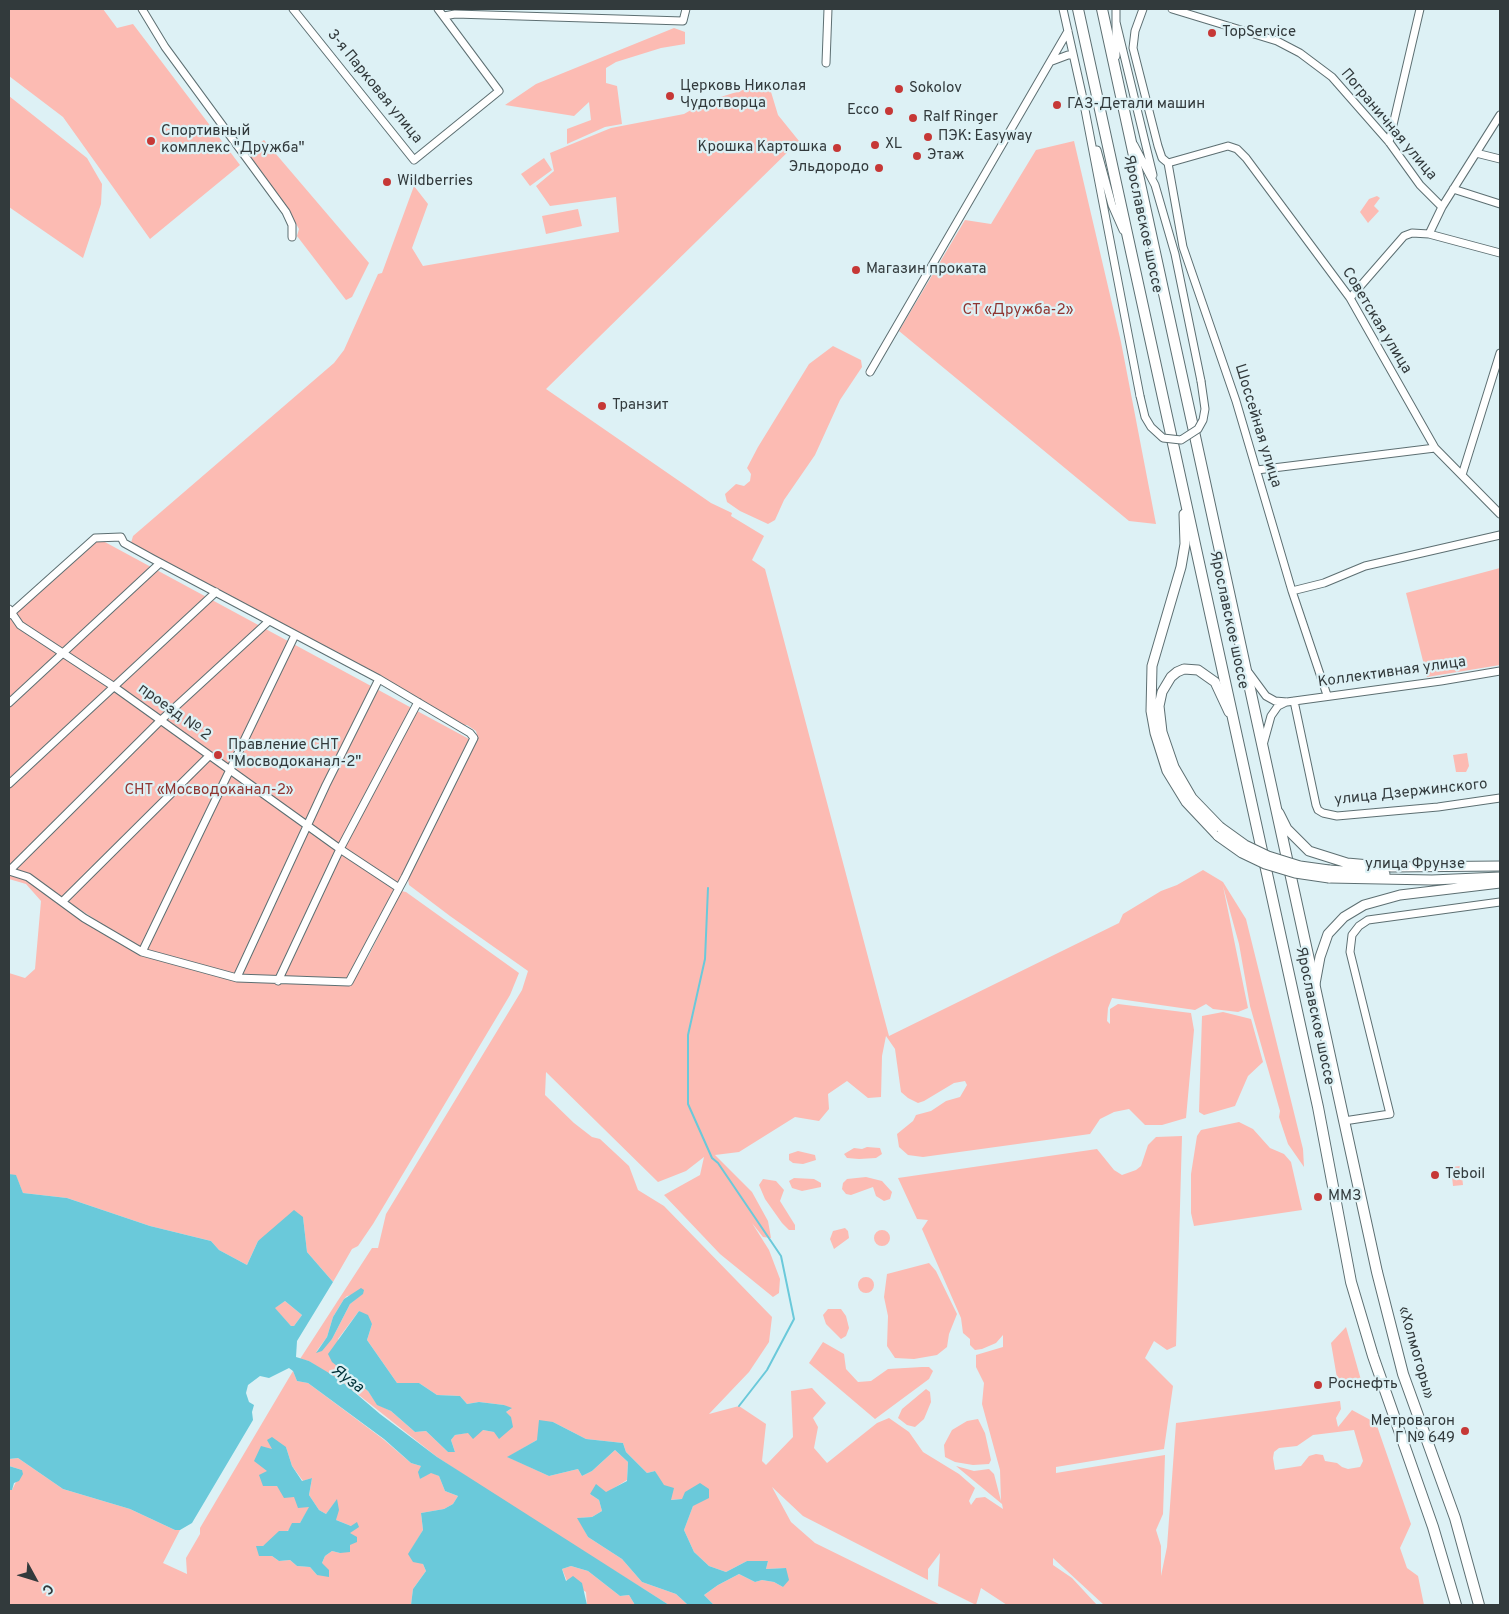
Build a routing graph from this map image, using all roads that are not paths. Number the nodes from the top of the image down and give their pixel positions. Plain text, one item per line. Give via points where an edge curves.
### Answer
1 (142, 9) edge
2 (293, 9) edge
3 (438, 9) edge
4 (686, 9) edge
5 (828, 9) edge
6 (1063, 9) edge
7 (1078, 9) edge
8 (1102, 9) edge
9 (1143, 9) edge
10 (1172, 9) edge
11 (1420, 9) edge
12 (1117, 10) edge
13 (444, 16) junction
14 (1116, 22) junction
15 (1068, 30) junction
16 (1074, 55) junction
17 (1052, 61) junction
18 (826, 63) dead end
19 (1115, 69) junction
20 (1082, 94) junction
21 (1500, 115) edge
22 (1131, 139) junction
23 (1389, 142) junction
24 (1476, 153) junction
25 (1500, 159) edge
26 (1168, 163) junction
27 (1155, 186) junction
28 (1453, 189) junction
29 (1500, 204) edge
30 (1441, 209) junction
31 (1429, 234) junction
32 (292, 237) dead end
33 (1500, 253) edge
34 (1133, 254) junction
35 (1350, 298) junction
36 (1500, 353) edge
37 (870, 372) dead end
38 (1435, 448) junction
39 (1257, 470) junction
40 (1462, 475) junction
41 (1181, 478) junction
42 (1500, 514) edge
43 (1500, 535) edge
44 (160, 563) junction
45 (1292, 591) junction
46 (216, 592) junction
47 (10, 612) edge
48 (270, 621) junction
49 (295, 635) junction
50 (63, 652) junction
51 (1246, 669) junction
52 (1500, 671) edge
53 (378, 679) junction
54 (113, 686) junction
55 (1327, 695) junction
56 (1290, 701) junction
57 (418, 702) junction
58 (9, 703) edge
59 (160, 721) junction
60 (1238, 734) junction
61 (1263, 746) junction
62 (209, 756) junction
63 (230, 769) junction
64 (9, 784) edge
65 (1500, 798) edge
66 (1277, 809) junction
67 (308, 824) junction
68 (1219, 831) junction
69 (340, 849) junction
70 (1500, 866) edge
71 (9, 871) edge
72 (1500, 871) edge
73 (1329, 874) junction
74 (1500, 877) edge
75 (1500, 883) edge
76 (399, 888) junction
77 (63, 901) junction
78 (1500, 902) edge
79 (142, 952) junction
80 (238, 975) dead end
81 (278, 981) junction
82 (1315, 984) junction
83 (1344, 1121) junction
84 (1365, 1221) joint
85 (1456, 1605) edge
86 (1479, 1605) edge

1 - 32 street via 165,47 286,212 292,225
2 - 13 street, 3-я Парковая улица via 414,160 499,91
3 - 13 street
4 - 13 street via 683,21
5 - 18 street
6 - 15 street
7 - 34 highway, Ярославское шоссе
8 - 19 highway, Ярославское шоссе
9 - 26 street, Шоссейная улица via 1133,48 1158,146 1162,158
10 - 23 street, Пограничная улица via 1277,41 1300,52 1332,77
11 - 23 street
12 - 14 street
14 - 19 street
14 - 27 street
15 - 16 street
15 - 17 street
16 - 17 street via 1068,54
16 - 20 street
17 - 37 street
19 - 22 highway, Ярославское шоссе
20 - 27 street, bridge via 1145,417 1150,427 1163,438 1181,440 1198,429 1205,409 1175,254
20 - 34 street via 1112,205
21 - 24 street
22 - 27 street
22 - 51 highway, Ярославское шоссе
23 - 30 street, Пограничная улица
24 - 25 street
24 - 28 street
26 - 35 street, Советская улица via 1216,148 1228,146 1237,149
26 - 39 street, Шоссейная улица via 1183,247
28 - 29 street
28 - 30 street
30 - 31 street
31 - 33 street
31 - 35 street via 1404,236
34 - 41 highway, Ярославское шоссе
35 - 38 street, Советская улица
36 - 40 street
38 - 39 street
38 - 40 street, Советская улица
39 - 45 street, Шоссейная улица
40 - 42 street, Советская улица
41 - 60 highway, Ярославское шоссе
41 - 68 main road via 1185,544 1152,666 1151,711 1168,771 1186,802
43 - 45 street via 1365,566 1324,583
44 - 46 street
44 - 47 street via 124,543 121,537 95,538
44 - 50 street
45 - 55 street, Шоссейная улица
46 - 48 street
46 - 54 street
47 - 50 street, проезд № 2 via 20,624
48 - 49 street
48 - 59 street
49 - 53 street
49 - 63 street
50 - 54 street, проезд № 2
50 - 58 street
51 - 56 street via 1266,696 1275,701
51 - 61 highway, Ярославское шоссе
52 - 55 street, Коллективная улица via 1441,682
53 - 57 street
53 - 67 street
54 - 59 street, проезд № 2
54 - 64 street
55 - 56 street, Коллективная улица
56 - 61 street via 1278,706 1270,716
56 - 65 street, улица Дзержинского via 1316,805 1323,813 1337,816
57 - 69 street
57 - 76 street via 474,738
59 - 62 street, проезд № 2
59 - 71 street
60 - 68 main road via 1220,691 1207,674 1184,669 1171,676 1159,706 1167,750 1181,781
60 - 85 highway, Ярославское шоссе via 1318,1107 1342,1239 1363,1326 1433,1527
61 - 66 highway, Ярославское шоссе
62 - 63 street, проезд № 2
62 - 77 street
63 - 67 street, проезд № 2
63 - 79 street
66 - 70 main road via 1299,843 1315,853 1347,863 1392,867
66 - 82 highway, Ярославское шоссе
67 - 69 street, проезд № 2
67 - 80 street
68 - 73 main road, bridge via 1242,853 1265,864 1295,873
69 - 76 street, проезд № 2
69 - 81 street
71 - 77 street via 28,877
72 - 73 main road, улица Фрунзе
73 - 74 main road, улица Фрунзе via 1432,880
75 - 82 main road via 1400,895 1364,905 1344,916 1328,934 1321,950
76 - 81 street via 349,982
77 - 79 street via 84,918
78 - 83 street via 1368,920 1352,935 1350,952 1390,1114
79 - 81 street via 237,978
82 - 83 highway, Ярославское шоссе
83 - 84 highway, Ярославское шоссе
84 - 86 highway, «Холмогоры» via 1403,1374 1455,1518

